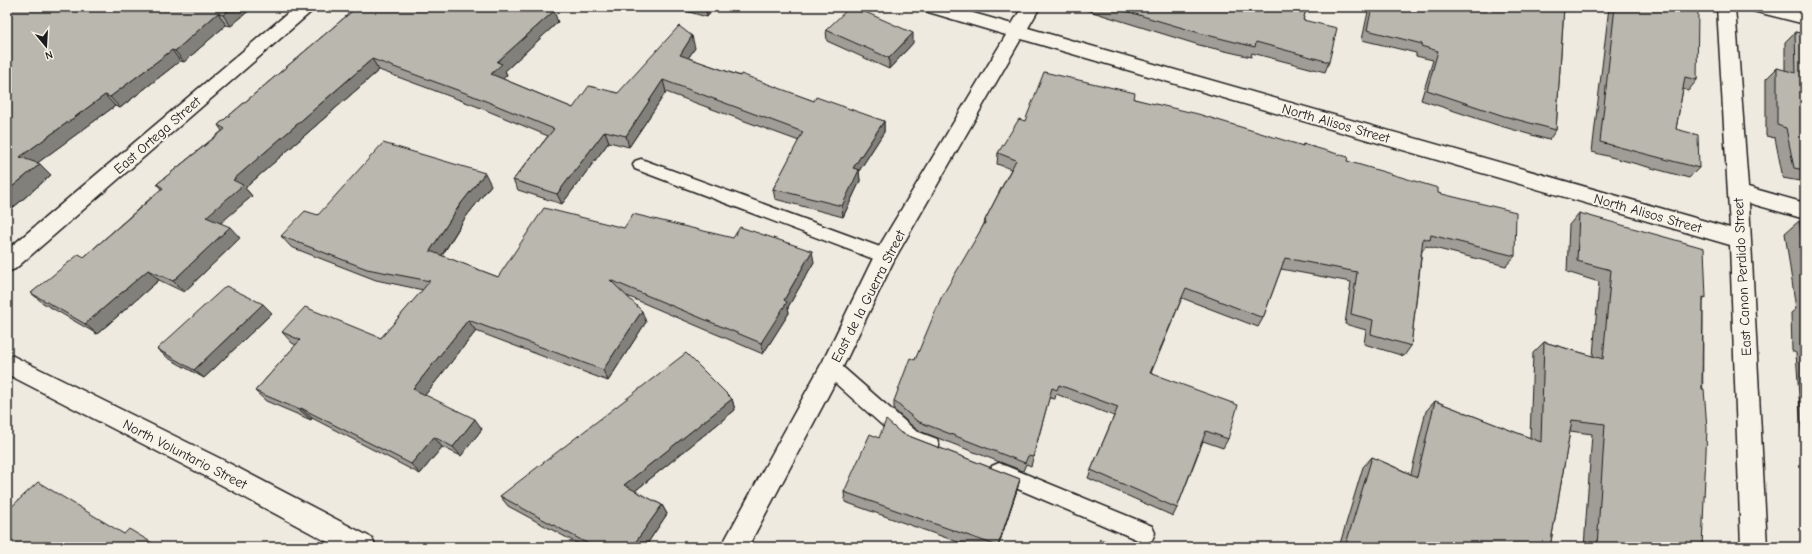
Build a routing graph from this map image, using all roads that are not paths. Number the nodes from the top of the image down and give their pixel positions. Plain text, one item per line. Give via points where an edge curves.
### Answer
1 (306, 7) edge
2 (932, 7) edge
3 (1031, 7) edge
4 (1726, 7) edge
5 (1759, 7) edge
6 (1805, 18) edge
7 (1018, 32) junction
8 (641, 165) dead end
9 (1738, 192) junction
10 (1805, 211) edge
11 (1741, 240) junction
12 (885, 256) junction
13 (7, 263) edge
14 (7, 363) edge
15 (831, 368) junction
16 (946, 452) edge
17 (983, 466) edge
18 (1145, 533) dead end
19 (363, 547) edge
20 (734, 547) edge
21 (1754, 547) edge

1 - 13 street, East Ortega Street
2 - 7 street, North Alisos Street
3 - 7 street, East de la Guerra Street
4 - 9 street, East Canon Perdido Street
5 - 6 street
7 - 11 street, North Alisos Street
7 - 12 street, East de la Guerra Street
8 - 12 lane
9 - 10 street
9 - 11 street, East Canon Perdido Street
11 - 21 street, East Canon Perdido Street
12 - 15 street, East de la Guerra Street
14 - 19 street, North Voluntario Street
15 - 16 lane via 909,437
15 - 20 street, East de la Guerra Street
17 - 18 lane

